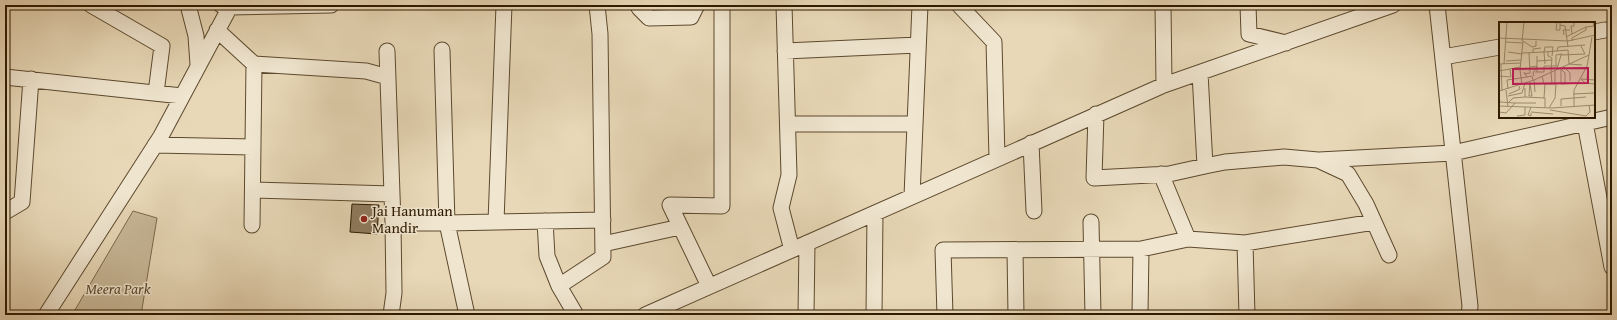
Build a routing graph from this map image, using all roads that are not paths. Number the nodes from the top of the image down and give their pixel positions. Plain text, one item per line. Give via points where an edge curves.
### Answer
1 (91, 5) edge
2 (188, 5) edge
3 (331, 5) edge
4 (504, 5) edge
5 (596, 5) edge
6 (639, 5) edge
7 (697, 5) edge
8 (722, 5) edge
9 (784, 5) edge
10 (920, 5) edge
11 (959, 5) edge
12 (1162, 5) edge
13 (1248, 5) edge
14 (1393, 5) edge
15 (1437, 5) edge
16 (227, 6) edge
17 (1357, 11) edge
18 (217, 30) junction
19 (1286, 43) junction
20 (918, 45) junction
21 (1499, 47) edge
22 (442, 50) dead end
23 (387, 51) dead end
24 (785, 51) junction
25 (1443, 57) junction
26 (254, 64) junction
27 (198, 66) junction
28 (1200, 73) junction
29 (5, 77) edge
30 (388, 77) junction
31 (31, 79) junction
32 (1164, 85) junction
33 (156, 93) junction
34 (182, 96) junction
35 (1096, 114) junction
36 (1612, 117) edge
37 (1585, 123) junction
38 (788, 124) junction
39 (915, 124) junction
40 (1031, 143) junction
41 (155, 145) junction
42 (252, 147) junction
43 (1453, 153) junction
44 (997, 158) junction
45 (1318, 160) junction
46 (1205, 166) junction
47 (1162, 174) junction
48 (253, 190) junction
49 (392, 194) junction
50 (912, 196) junction
51 (1034, 211) dead end
52 (5, 212) edge
53 (875, 213) junction
54 (603, 220) junction
55 (545, 221) junction
56 (496, 222) junction
57 (1091, 222) dead end
58 (1374, 222) junction
59 (393, 223) junction
60 (447, 223) junction
61 (252, 224) dead end
62 (680, 227) junction
63 (1188, 240) junction
64 (1245, 242) junction
65 (807, 243) junction
66 (603, 244) junction
67 (1092, 249) junction
68 (1141, 249) junction
69 (792, 250) junction
70 (1015, 250) junction
71 (1389, 255) dead end
72 (1612, 266) edge
73 (559, 286) junction
74 (709, 286) junction
75 (654, 313) edge
76 (46, 315) edge
77 (391, 315) edge
78 (467, 315) edge
79 (576, 315) edge
80 (806, 315) edge
81 (874, 315) edge
82 (945, 315) edge
83 (1016, 315) edge
84 (1093, 315) edge
85 (1140, 315) edge
86 (1247, 315) edge
87 (1469, 315) edge

1 - 33 street via 162,46
2 - 27 street via 196,36
3 - 16 street
4 - 56 street
5 - 54 street via 600,34
6 - 7 street via 649,18 669,19 691,17
8 - 62 street via 722,206 670,205
9 - 24 street
10 - 20 street
11 - 44 street via 994,42
12 - 32 street
13 - 19 street via 1249,34
14 - 17 street
15 - 25 street
16 - 18 street
17 - 19 street
18 - 26 street
18 - 27 street
19 - 28 street
20 - 24 street
20 - 39 street
21 - 25 street
22 - 60 street
23 - 30 street
24 - 38 street
25 - 43 street
26 - 30 street via 366,71
26 - 42 street
27 - 34 street
28 - 32 street
28 - 46 street
29 - 31 street
30 - 49 street
31 - 33 street
31 - 52 street via 22,202
32 - 35 street
33 - 34 street
34 - 41 street
35 - 40 street
35 - 47 street via 1094,178
36 - 37 street
37 - 43 street
37 - 72 street
38 - 39 street
38 - 69 street via 789,175 781,208
39 - 50 street
40 - 44 street
40 - 51 street
41 - 42 street
41 - 76 street
42 - 48 street
43 - 45 street
43 - 87 street
44 - 50 street
45 - 46 street via 1284,157
45 - 58 street via 1348,174
46 - 47 street
47 - 63 street
48 - 49 street
48 - 61 street
49 - 59 street
50 - 53 street
53 - 65 street
53 - 81 street
54 - 55 street
54 - 66 street
55 - 56 street
55 - 73 street via 547,256
56 - 60 street
57 - 67 street
58 - 64 street
58 - 71 street
59 - 60 street
59 - 77 street via 394,294
60 - 78 street
62 - 66 street
62 - 74 street
63 - 64 street
63 - 68 street
64 - 86 street
65 - 69 street
65 - 80 street
66 - 73 street via 603,258
67 - 68 street
67 - 70 street
67 - 84 street
68 - 85 street
69 - 74 street
70 - 82 street via 943,250
70 - 83 street
73 - 79 street
74 - 75 street

